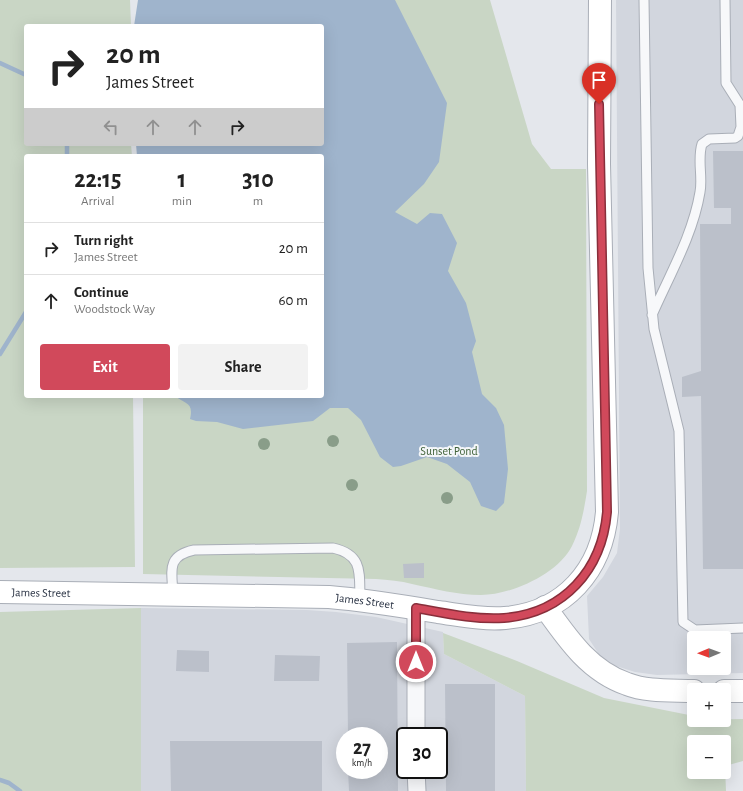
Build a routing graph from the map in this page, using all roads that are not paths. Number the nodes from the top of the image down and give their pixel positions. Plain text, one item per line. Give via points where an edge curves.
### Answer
1 (600, 0) edge
2 (644, 0) edge
3 (725, 0) edge
4 (652, 316) junction
5 (0, 592) edge
6 (173, 594) junction
7 (360, 600) junction
8 (545, 607) junction
9 (416, 608) junction
10 (743, 628) edge
11 (687, 691) edge
12 (731, 691) edge
13 (743, 692) edge
14 (416, 727) edge
15 (416, 779) edge
16 (417, 791) edge

1 - 8 main road, James Street via 599,164 605,529 601,547 586,574 561,598
2 - 4 lane via 646,224
3 - 4 lane via 726,83 740,105 740,134 729,138 709,138 702,144 701,192 686,239
4 - 10 lane via 679,431 683,622 695,630
5 - 6 main road, James Street
6 - 7 main road, James Street via 329,597
6 - 7 lane via 172,567 175,558 182,553 194,550 333,548 344,550 357,562
7 - 9 main road, James Street
8 - 9 main road, James Street via 515,617 503,618
8 - 11 main road via 571,642 603,674 627,685
9 - 14 street
12 - 13 main road
15 - 16 street

